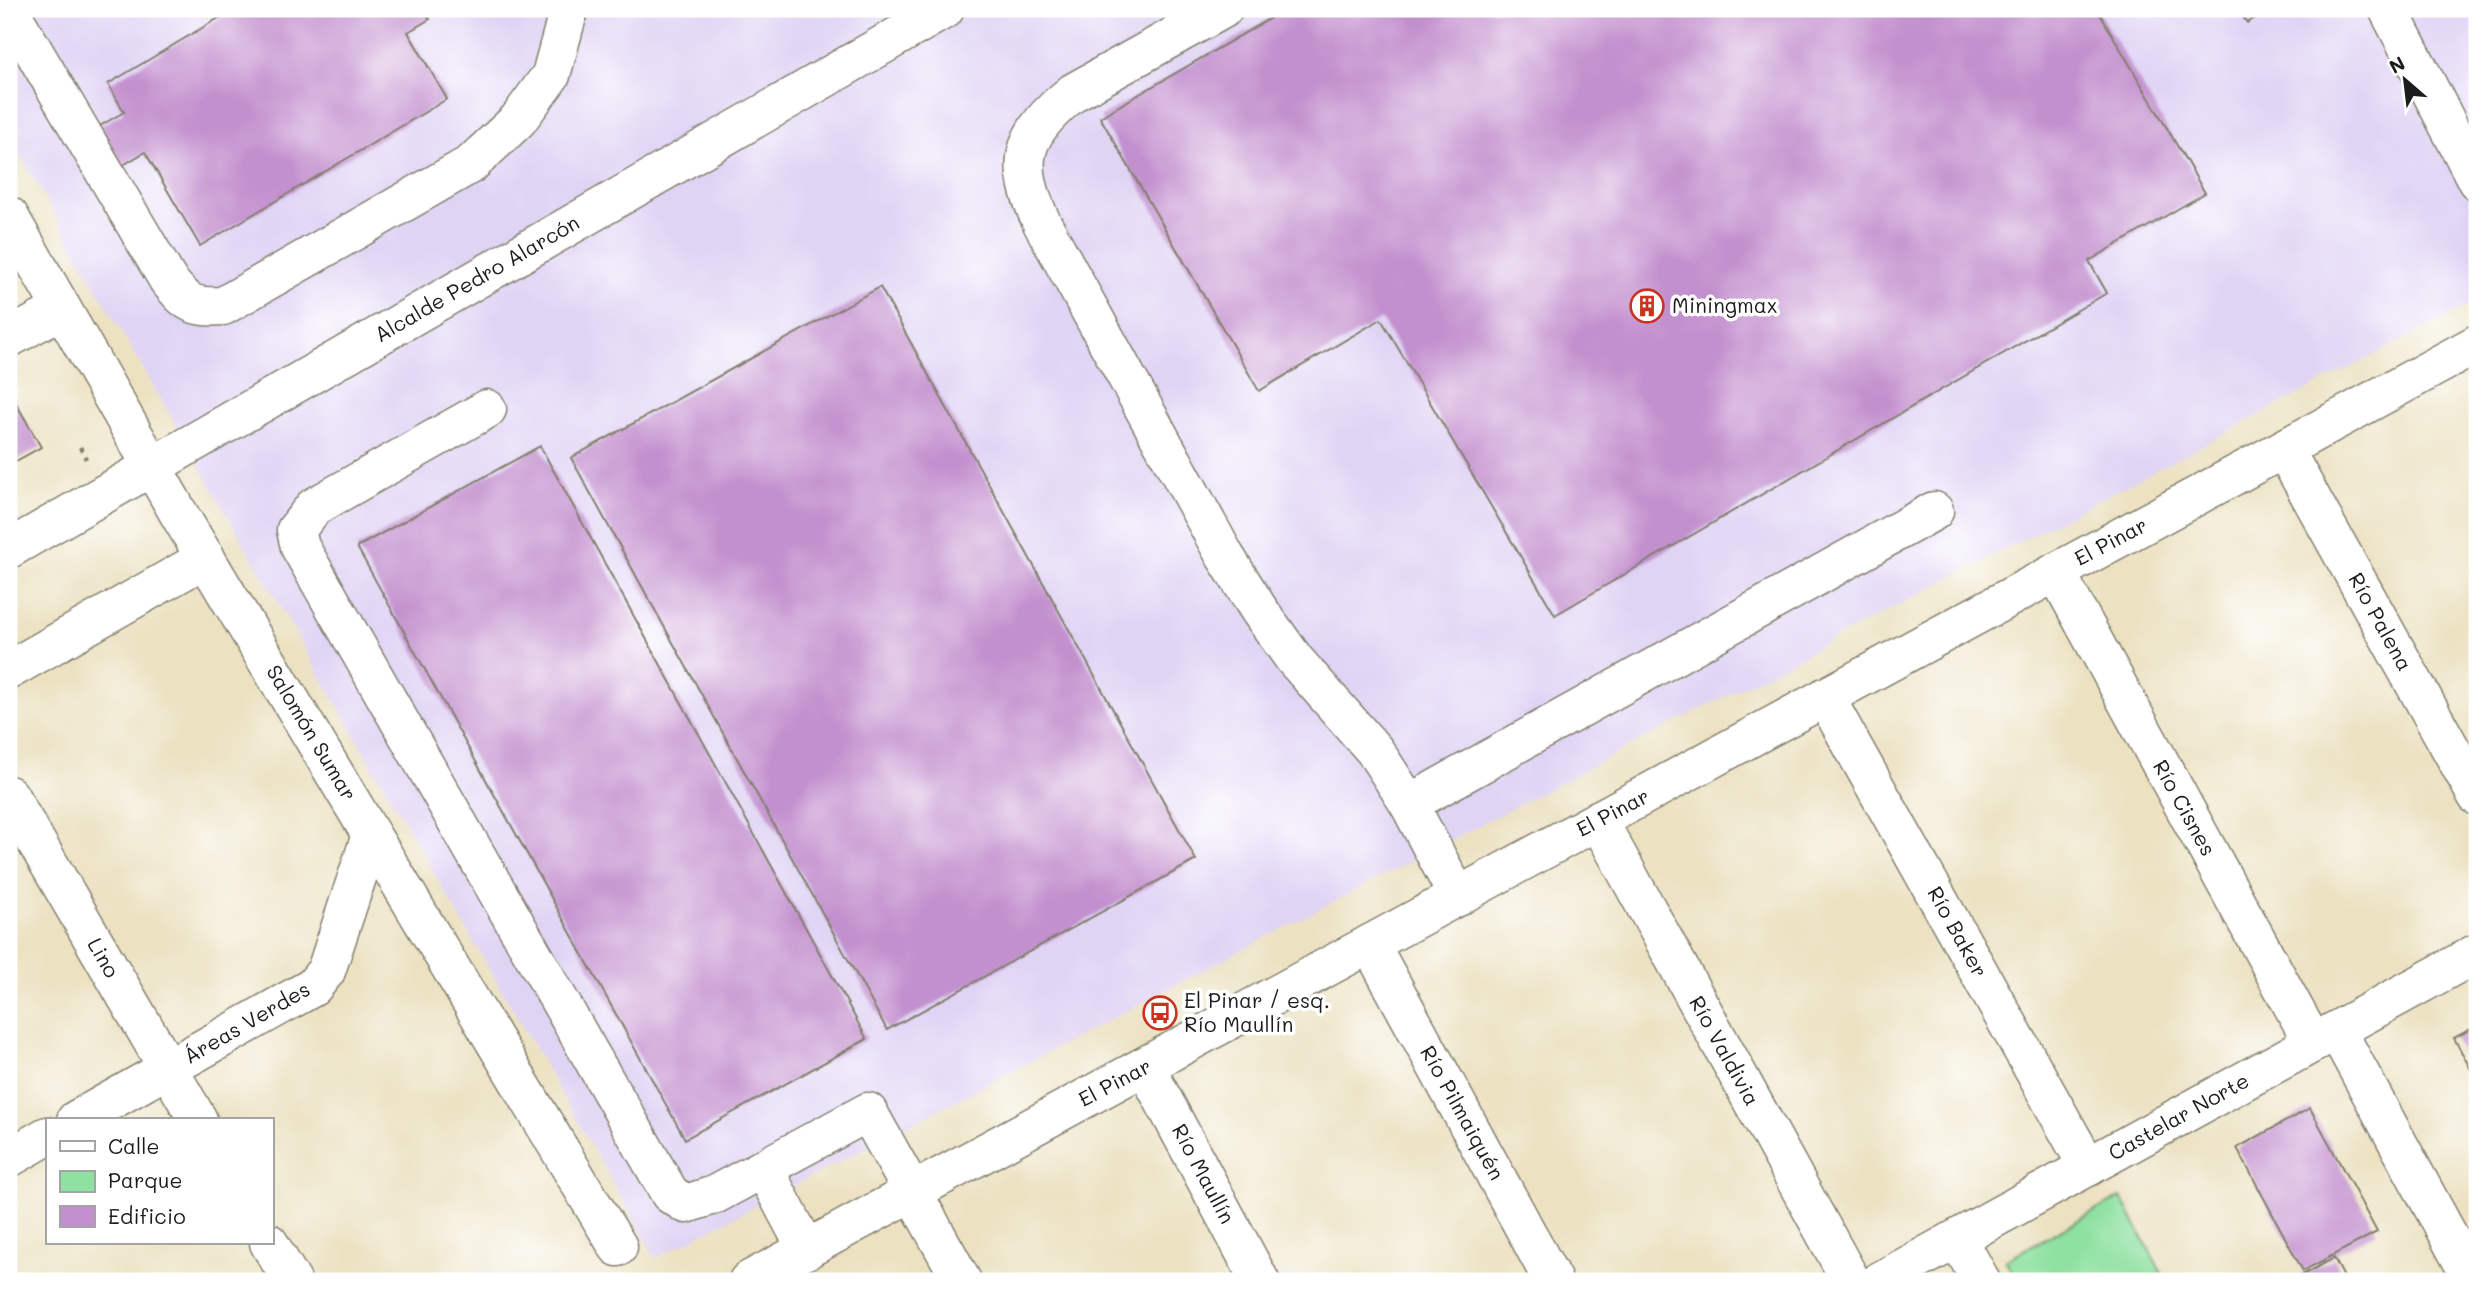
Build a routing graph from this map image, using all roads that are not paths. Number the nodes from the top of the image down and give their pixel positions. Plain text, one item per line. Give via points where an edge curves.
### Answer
1 (9, 9) edge
2 (569, 9) edge
3 (945, 9) edge
4 (1223, 9) edge
5 (2388, 9) edge
6 (2477, 181) edge
7 (9, 216) edge
8 (62, 309) junction
9 (9, 338) edge
10 (2477, 344) edge
11 (487, 410) dead end
12 (2284, 449) junction
13 (152, 466) junction
14 (1934, 511) dead end
15 (9, 549) edge
16 (206, 558) junction
17 (2056, 572) junction
18 (9, 670) edge
19 (1825, 697) junction
20 (9, 795) edge
21 (2477, 796) edge
22 (1409, 804) junction
23 (1598, 820) junction
24 (371, 835) junction
25 (1458, 897) junction
26 (1370, 944) junction
27 (2477, 953) edge
28 (2325, 1037) junction
29 (1145, 1066) junction
30 (167, 1069) junction
31 (80, 1118) edge
32 (197, 1118) edge
33 (46, 1137) edge
34 (9, 1158) edge
35 (2088, 1167) junction
36 (764, 1169) junction
37 (914, 1192) junction
38 (1958, 1239) junction
39 (270, 1244) edge
40 (618, 1247) dead end
41 (807, 1250) junction
42 (292, 1281) edge
43 (748, 1281) edge
44 (962, 1281) edge
45 (1260, 1281) edge
46 (1553, 1281) edge
47 (1851, 1281) edge
48 (1881, 1281) edge
49 (1981, 1281) edge
50 (2473, 1281) edge

1 - 2 street via 168,280 184,300 201,307 223,306 471,164 518,120 551,75
3 - 13 street, Alcalde Pedro Alarcón
4 - 22 street via 1056,106 1043,119 1027,151 1027,186 1042,223 1224,556 1294,659 1375,751
5 - 6 street
7 - 8 street, Salomón Sumar
8 - 9 street
8 - 13 street, Salomón Sumar
10 - 12 street, El Pinar
11 - 36 street via 314,507 296,530 300,547 670,1194 686,1204
12 - 17 street, El Pinar
12 - 21 street, Río Palena
13 - 15 street, Alcalde Pedro Alarcón
13 - 16 street, Salomón Sumar
14 - 22 street
16 - 18 street
16 - 24 street, Salomón Sumar
17 - 19 street, El Pinar
17 - 28 street, Río Cisnes
19 - 23 street, El Pinar
19 - 35 street, Río Baker
20 - 30 street, Lino
22 - 25 street
23 - 25 street, El Pinar
23 - 47 street, Río Valdivia
24 - 30 street, Áreas Verdes via 320,980
24 - 40 street, Salomón Sumar
25 - 26 street, El Pinar
26 - 29 street, El Pinar
26 - 46 street, Río Pilmaiquén
27 - 28 street, Castelar Norte
28 - 35 street, Castelar Norte
28 - 50 street, Río Cisnes
29 - 37 street, El Pinar
29 - 45 street, Río Maullín
30 - 31 street, Áreas Verdes
30 - 32 street, Lino
33 - 34 street
35 - 38 street, Castelar Norte
36 - 37 street via 868,1112
36 - 41 street
37 - 41 street, El Pinar
37 - 44 street
38 - 48 street, Castelar Norte
38 - 49 street
39 - 42 street
41 - 43 street, El Pinar

